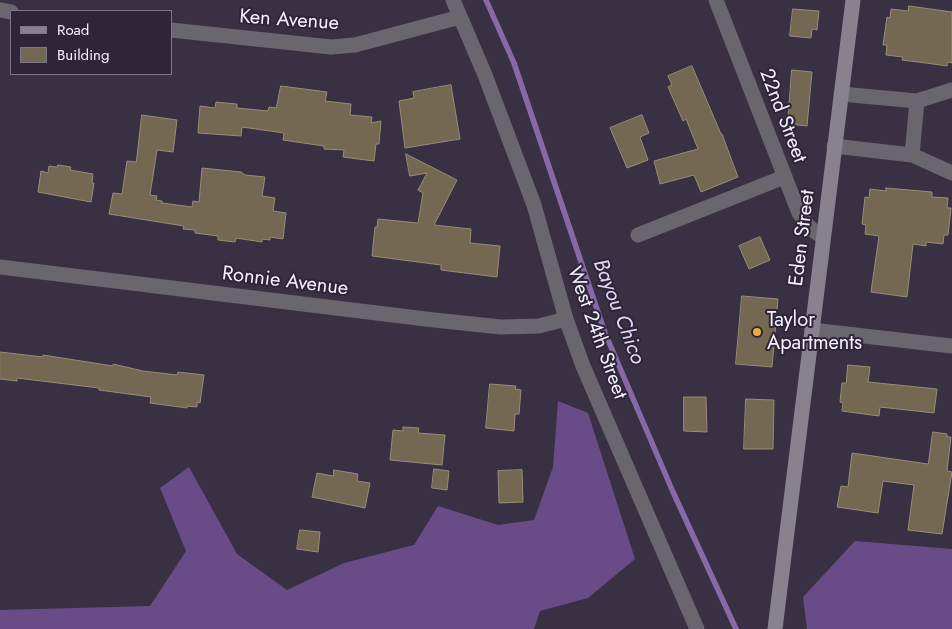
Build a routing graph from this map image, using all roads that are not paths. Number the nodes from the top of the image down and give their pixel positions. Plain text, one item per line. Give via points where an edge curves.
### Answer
1 (452, 0) edge
2 (716, 0) edge
3 (853, 0) edge
4 (460, 17) junction
5 (172, 30) edge
6 (952, 90) edge
7 (841, 94) junction
8 (917, 100) junction
9 (834, 146) junction
10 (912, 155) junction
11 (952, 173) edge
12 (784, 177) junction
13 (638, 235) dead end
14 (823, 237) junction
15 (0, 267) edge
16 (566, 319) junction
17 (812, 330) junction
18 (952, 346) edge
19 (698, 629) edge
20 (776, 629) edge

1 - 4 street, West 24th Street
2 - 12 street, 22nd Street
3 - 7 street, Eden Street
4 - 5 street, Ken Avenue via 355,45 331,47
4 - 16 street, West 24th Street via 534,206
6 - 8 street
7 - 8 street
7 - 9 street, Eden Street
8 - 10 street
9 - 10 street
9 - 14 street, Eden Street
10 - 11 street
12 - 13 street
12 - 14 street, 22nd Street via 803,220
14 - 17 street, Eden Street
15 - 16 street, Ronnie Avenue via 501,327 539,326
16 - 19 street, West 24th Street via 583,366
17 - 18 street
17 - 20 street, Eden Street

